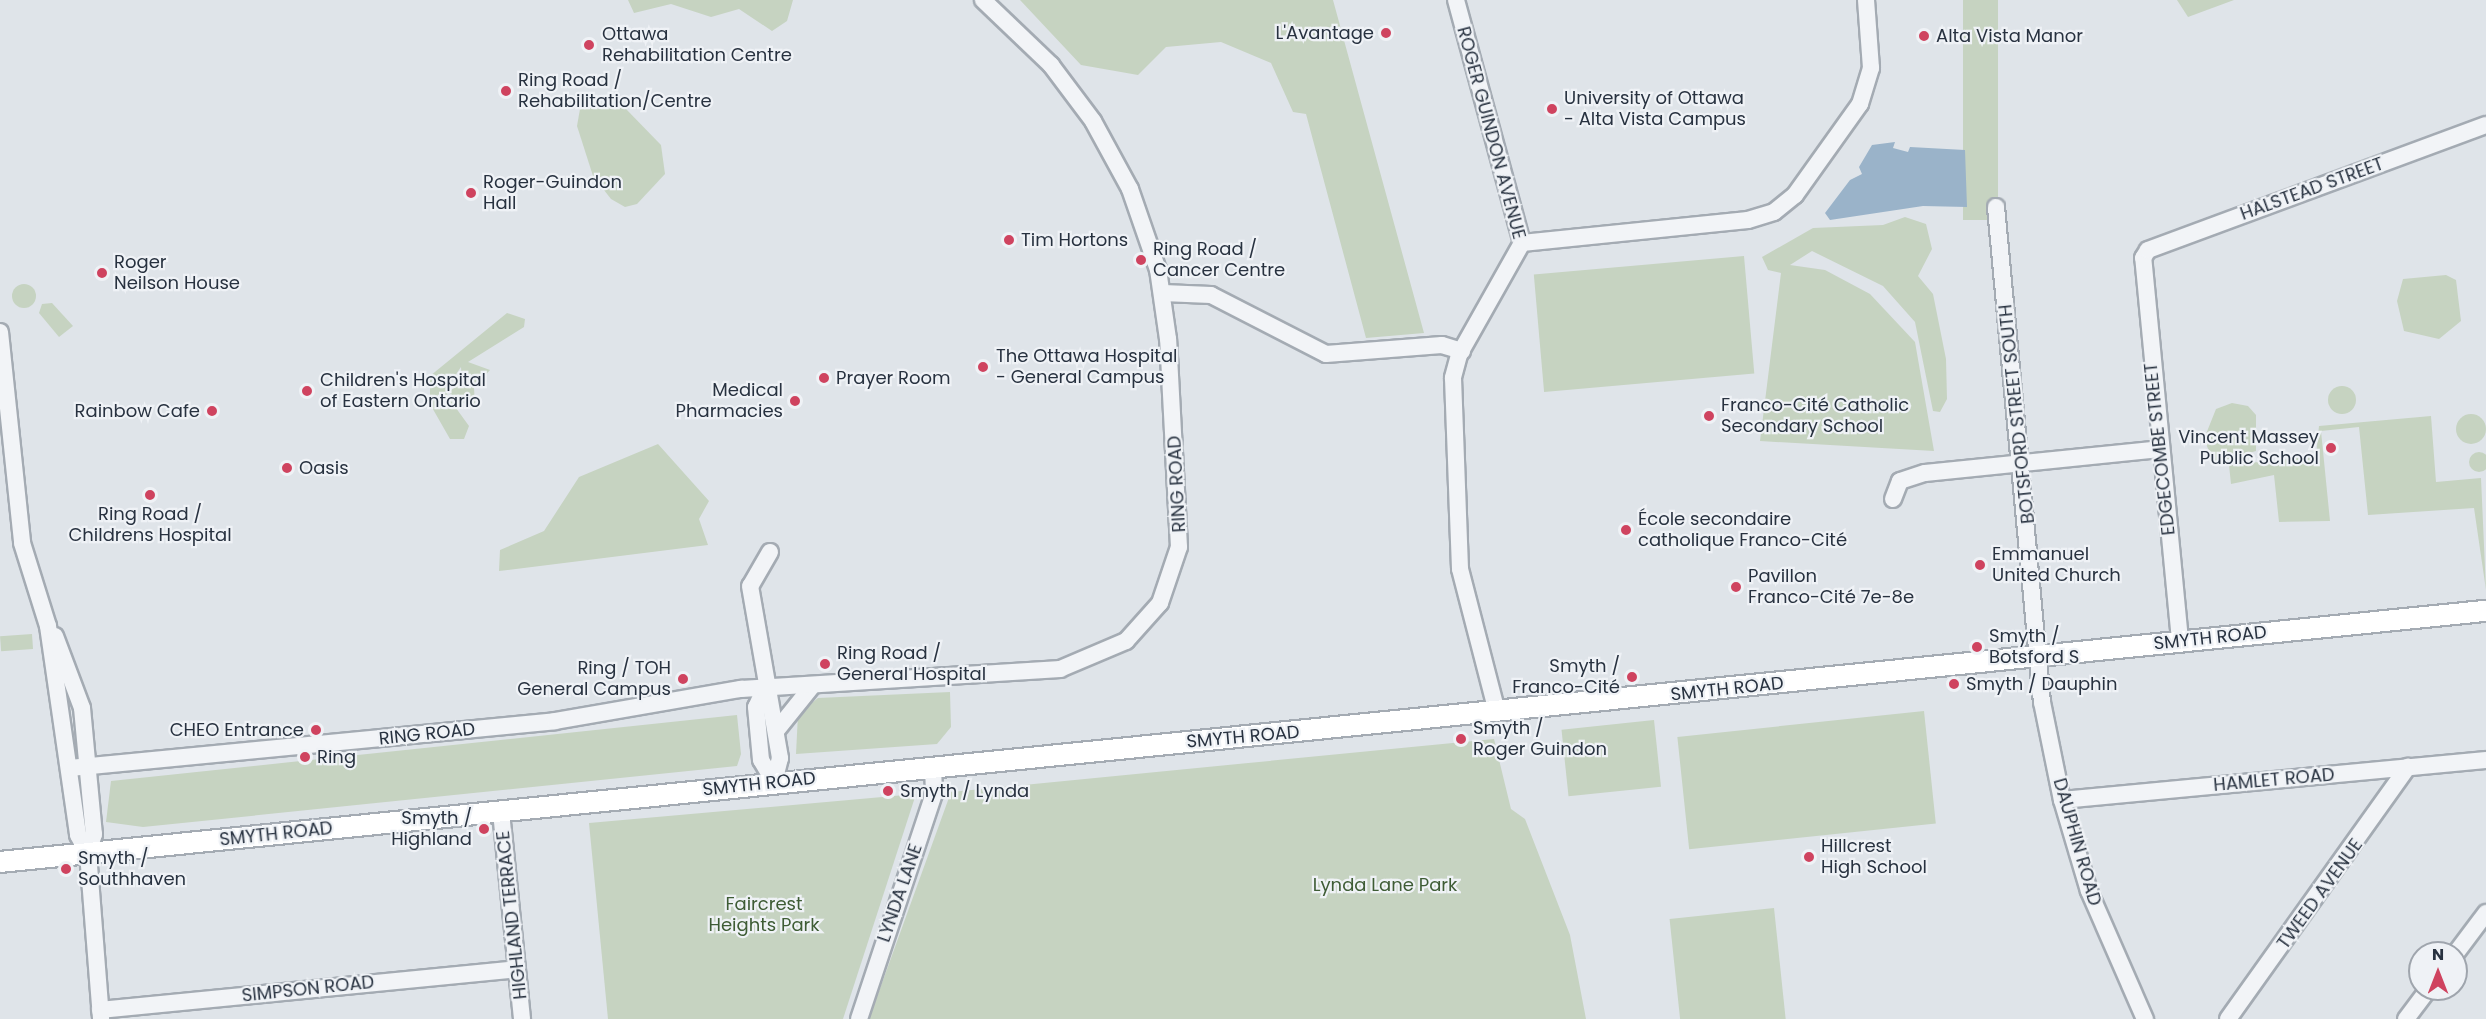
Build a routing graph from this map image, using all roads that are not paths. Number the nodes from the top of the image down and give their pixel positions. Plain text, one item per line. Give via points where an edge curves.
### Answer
1 (983, 0) edge
2 (1456, 0) edge
3 (1866, 0) edge
4 (2486, 125) edge
5 (1996, 207) dead end
6 (1522, 243) junction
7 (2143, 258) joint
8 (1163, 293) junction
9 (0, 332) edge
10 (1462, 351) junction
11 (2160, 449) junction
12 (2022, 463) junction
13 (1893, 499) dead end
14 (770, 552) dead end
15 (2486, 611) edge
16 (48, 626) junction
17 (2180, 640) junction
18 (2039, 656) junction
19 (813, 685) junction
20 (765, 688) junction
21 (1497, 712) junction
22 (776, 731) junction
23 (2486, 760) edge
24 (933, 766) junction
25 (88, 767) junction
26 (2408, 767) junction
27 (70, 768) junction
28 (774, 782) junction
29 (2062, 800) junction
30 (501, 812) junction
31 (88, 853) junction
32 (0, 862) edge
33 (2483, 923) edge
34 (2467, 941) edge
35 (516, 969) junction
36 (2420, 1001) edge
37 (101, 1014) edge
38 (522, 1019) edge
39 (859, 1019) edge
40 (2145, 1019) edge
41 (2228, 1019) edge
42 (2406, 1019) edge

1 - 8 street, RING ROAD via 1051,65 1093,121 1130,189
2 - 6 street, ROGER GUINDON AVENUE
3 - 6 street via 1871,68 1860,104 1795,195 1774,212 1748,220
4 - 7 street, HALSTEAD STREET via 2148,250
5 - 12 street, BOTSFORD STREET SOUTH
6 - 10 street, ROGER GUINDON AVENUE
7 - 11 street, EDGECOMBE STREET
8 - 10 street via 1211,295 1326,354 1442,345
8 - 19 street, RING ROAD via 1179,547 1168,586 1143,626 1114,649 1060,669
9 - 16 street via 22,543
10 - 21 street, ROGER GUINDON AVENUE via 1453,392 1458,558
11 - 12 street
11 - 17 street, EDGECOMBE STREET
12 - 13 street via 1913,476 1900,481
12 - 18 street, BOTSFORD STREET SOUTH
14 - 20 street via 750,586
15 - 17 main road, SMYTH ROAD
16 - 25 street via 61,645 81,700
16 - 27 street
17 - 18 main road, SMYTH ROAD
18 - 21 main road, SMYTH ROAD
18 - 29 street, DAUPHIN ROAD
19 - 20 street, RING ROAD
19 - 22 street
20 - 22 street
20 - 25 street, RING ROAD via 544,723
20 - 28 street via 756,706 761,759
21 - 24 main road, SMYTH ROAD
22 - 28 street via 780,758
23 - 26 street, HAMLET ROAD
24 - 28 main road, SMYTH ROAD
24 - 39 street, LYNDA LANE via 931,804
25 - 27 street, RING ROAD
25 - 31 street via 94,834
26 - 29 street, HAMLET ROAD
26 - 41 street, TWEED AVENUE
27 - 31 street via 78,835
28 - 30 main road, SMYTH ROAD
29 - 40 street, DAUPHIN ROAD via 2089,891
30 - 31 main road, SMYTH ROAD
30 - 35 street, HIGHLAND TERRACE
31 - 32 main road, SMYTH ROAD
31 - 37 street
33 - 34 street
35 - 37 street, SIMPSON ROAD
35 - 38 street, HIGHLAND TERRACE
36 - 42 street

